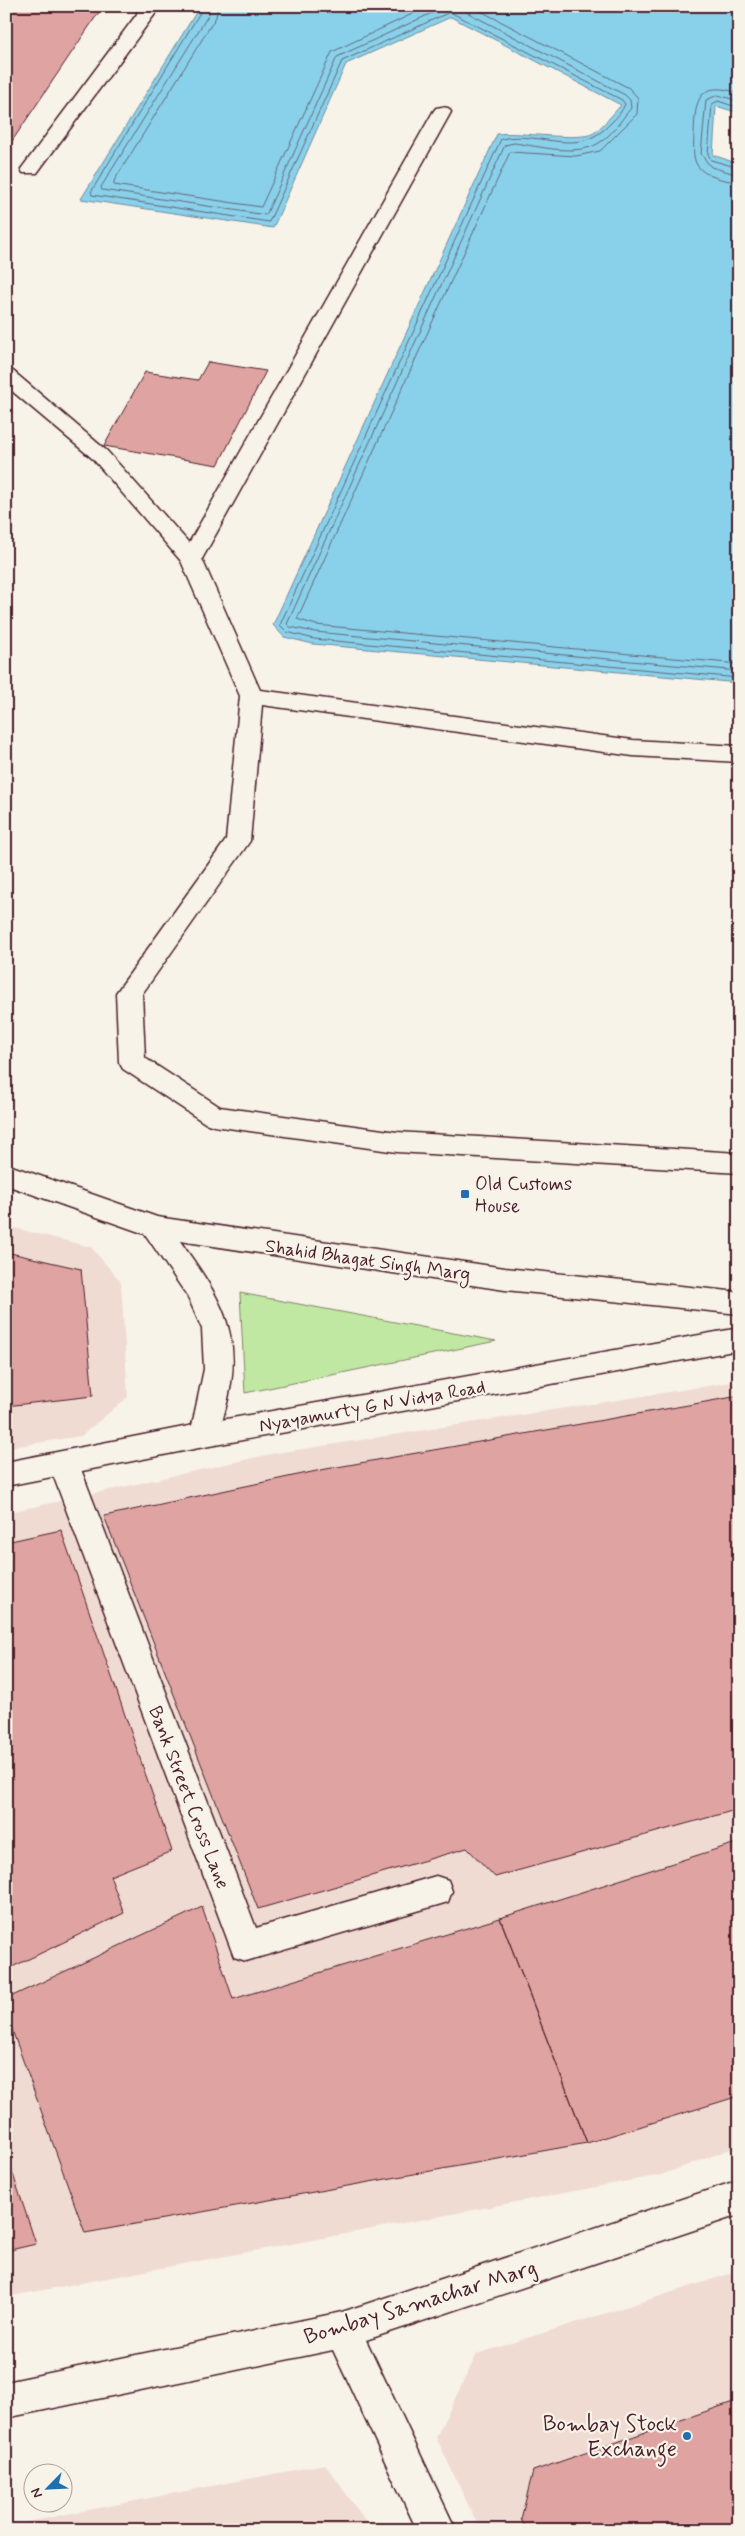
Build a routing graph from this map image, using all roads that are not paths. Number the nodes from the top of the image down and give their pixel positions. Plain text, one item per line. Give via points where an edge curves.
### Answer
1 (147, 6) edge
2 (442, 112) dead end
3 (30, 169) dead end
4 (6, 375) edge
5 (191, 559) junction
6 (251, 696) junction
7 (739, 754) edge
8 (739, 1163) edge
9 (6, 1174) edge
10 (155, 1227) junction
11 (739, 1303) edge
12 (739, 1339) edge
13 (204, 1435) junction
14 (64, 1464) junction
15 (6, 1474) edge
16 (436, 1891) dead end
17 (739, 2197) edge
18 (342, 2330) junction
19 (6, 2400) edge
20 (437, 2530) edge

1 - 3 street via 146,14
2 - 5 street
4 - 5 street via 100,455
5 - 6 street
6 - 7 street via 633,748
6 - 8 street via 238,840 129,993 132,1062 214,1116 397,1142
9 - 10 street, Shahid Bhagat Singh Marg
10 - 11 street, Shahid Bhagat Singh Marg via 505,1279
10 - 13 street via 202,1298 216,1329 219,1364
12 - 13 street, Nyayamurty G N Vidya Road
13 - 14 street, Nyayamurty G N Vidya Road
14 - 15 street, Nyayamurty G N Vidya Road
14 - 16 street, Bank Street Cross Lane via 246,1946
17 - 18 street, Bombay Samachar Marg
18 - 19 street, Bombay Samachar Marg
18 - 20 street

